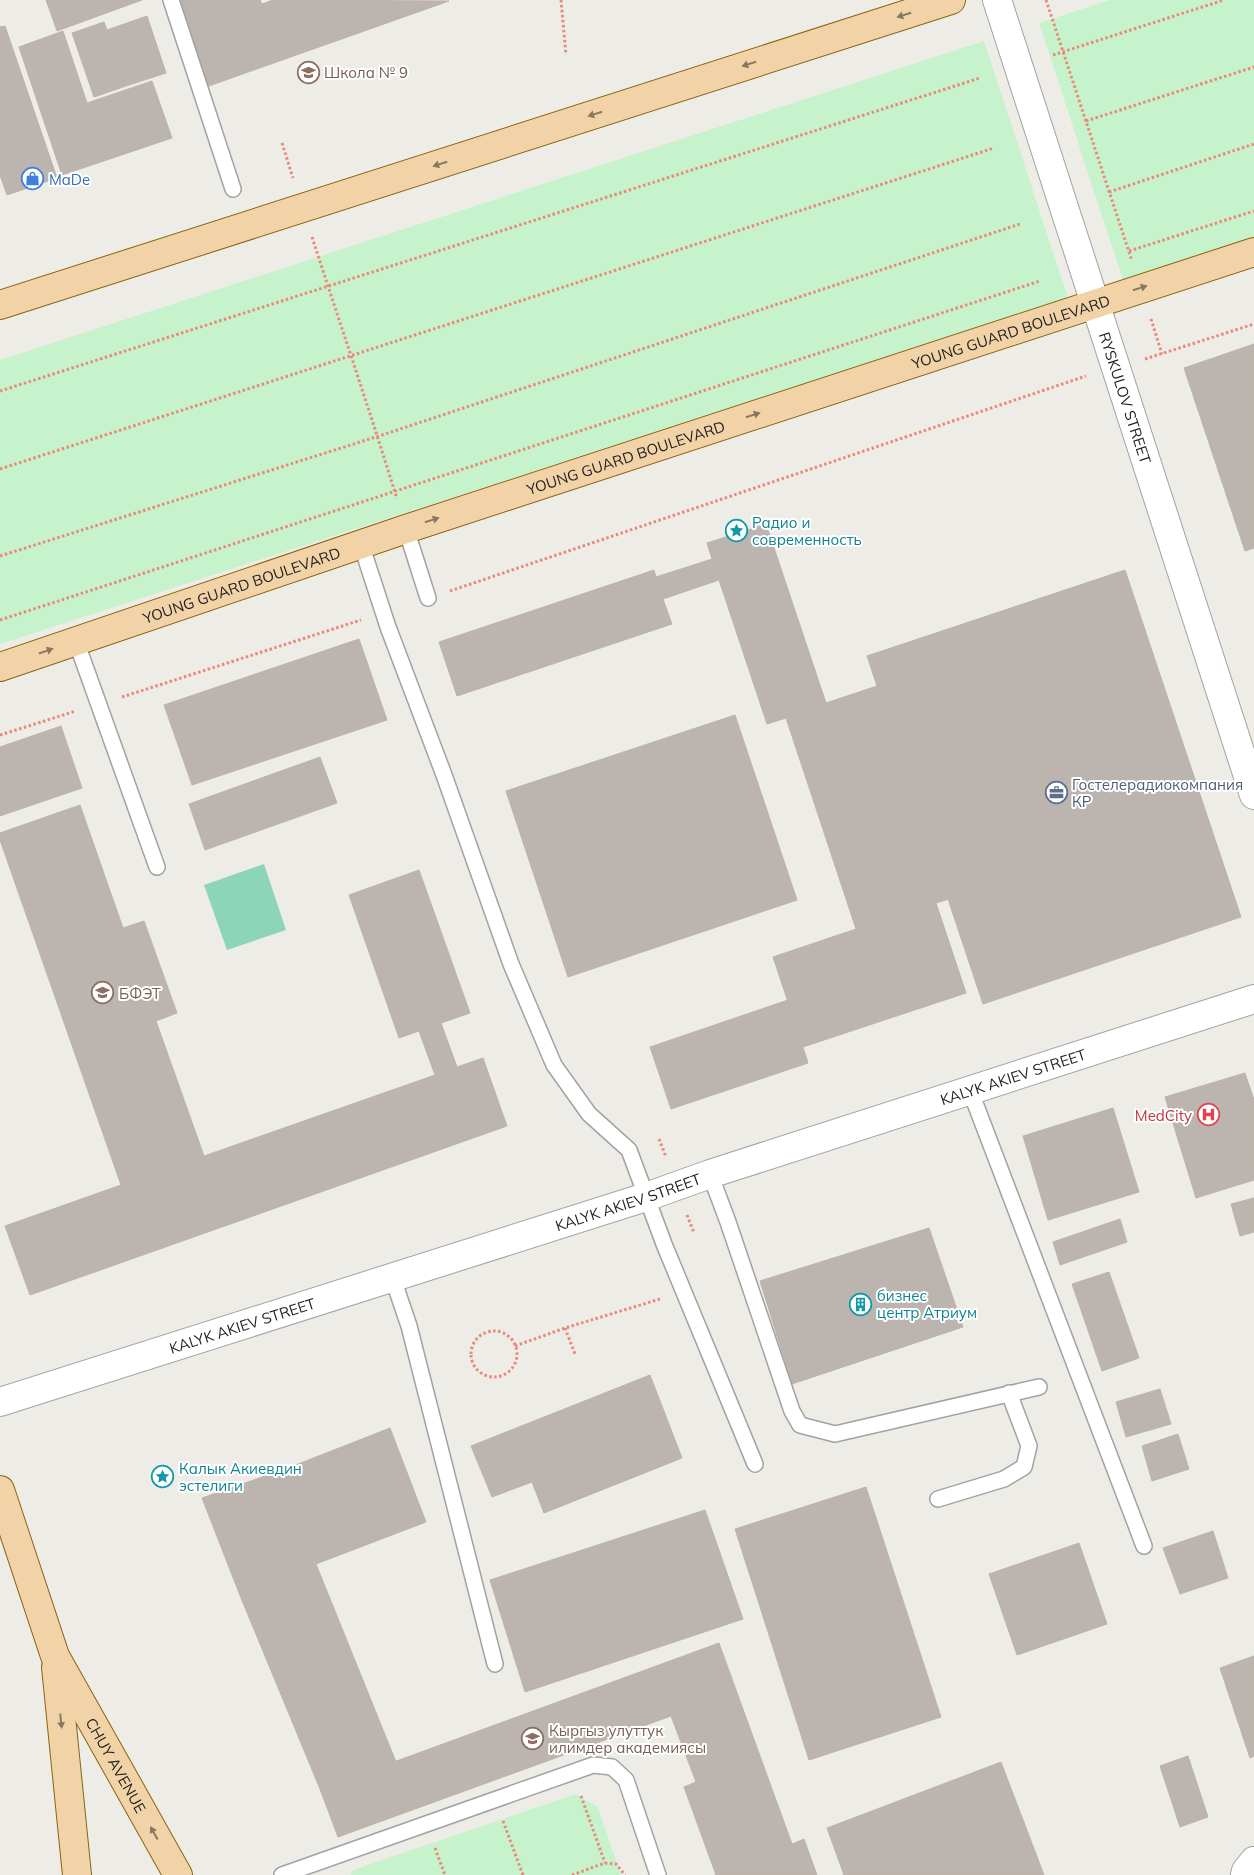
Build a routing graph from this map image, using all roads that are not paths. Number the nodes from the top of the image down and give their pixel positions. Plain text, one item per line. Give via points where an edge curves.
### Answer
1 (172, 0) edge
2 (951, 0) edge
3 (997, 0) edge
4 (233, 189) dead end
5 (1254, 252) edge
6 (1095, 303) junction
7 (0, 305) edge
8 (406, 529) junction
9 (361, 544) junction
10 (428, 598) road end
11 (76, 641) junction
12 (0, 667) edge
13 (1254, 795) edge
14 (157, 867) dead end
15 (1254, 999) edge
16 (970, 1090) junction
17 (710, 1174) junction
18 (646, 1197) junction
19 (392, 1276) junction
20 (1039, 1386) dead end
21 (1009, 1393) junction
22 (0, 1402) edge
23 (755, 1464) dead end
24 (0, 1490) edge
25 (938, 1499) dead end
26 (1144, 1546) dead end
27 (55, 1656) junction
28 (495, 1664) dead end
29 (1254, 1861) edge
30 (77, 1875) edge
31 (178, 1875) edge
32 (282, 1875) edge
33 (658, 1875) edge
34 (1245, 1875) edge

1 - 4 lane
2 -> 7 main road
3 - 6 street, RYSKULOV STREET
6 -> 5 main road, YOUNG GUARD BOULEVARD
8 -> 6 main road, YOUNG GUARD BOULEVARD
6 - 13 street, RYSKULOV STREET
8 - 9 main road, YOUNG GUARD BOULEVARD
8 - 10 lane
9 - 11 main road, YOUNG GUARD BOULEVARD
9 - 18 lane via 511,964 554,1065 589,1114 629,1150
12 -> 11 main road, YOUNG GUARD BOULEVARD
11 - 14 lane
15 - 16 street, KALYK AKIEV STREET
16 - 17 street, KALYK AKIEV STREET
16 - 26 lane
17 - 18 street, KALYK AKIEV STREET
17 - 21 lane via 792,1411 800,1425 835,1434
18 - 19 street, KALYK AKIEV STREET
18 - 23 lane
19 - 22 street, KALYK AKIEV STREET
19 - 28 lane via 409,1326
20 - 21 lane
21 - 25 lane via 1029,1446 1024,1467 1004,1480
24 - 27 main road, CHUY AVENUE
27 -> 30 main road, CHUY AVENUE
31 -> 27 main road, CHUY AVENUE
29 - 34 street
32 - 33 lane via 593,1765 612,1767 626,1780

